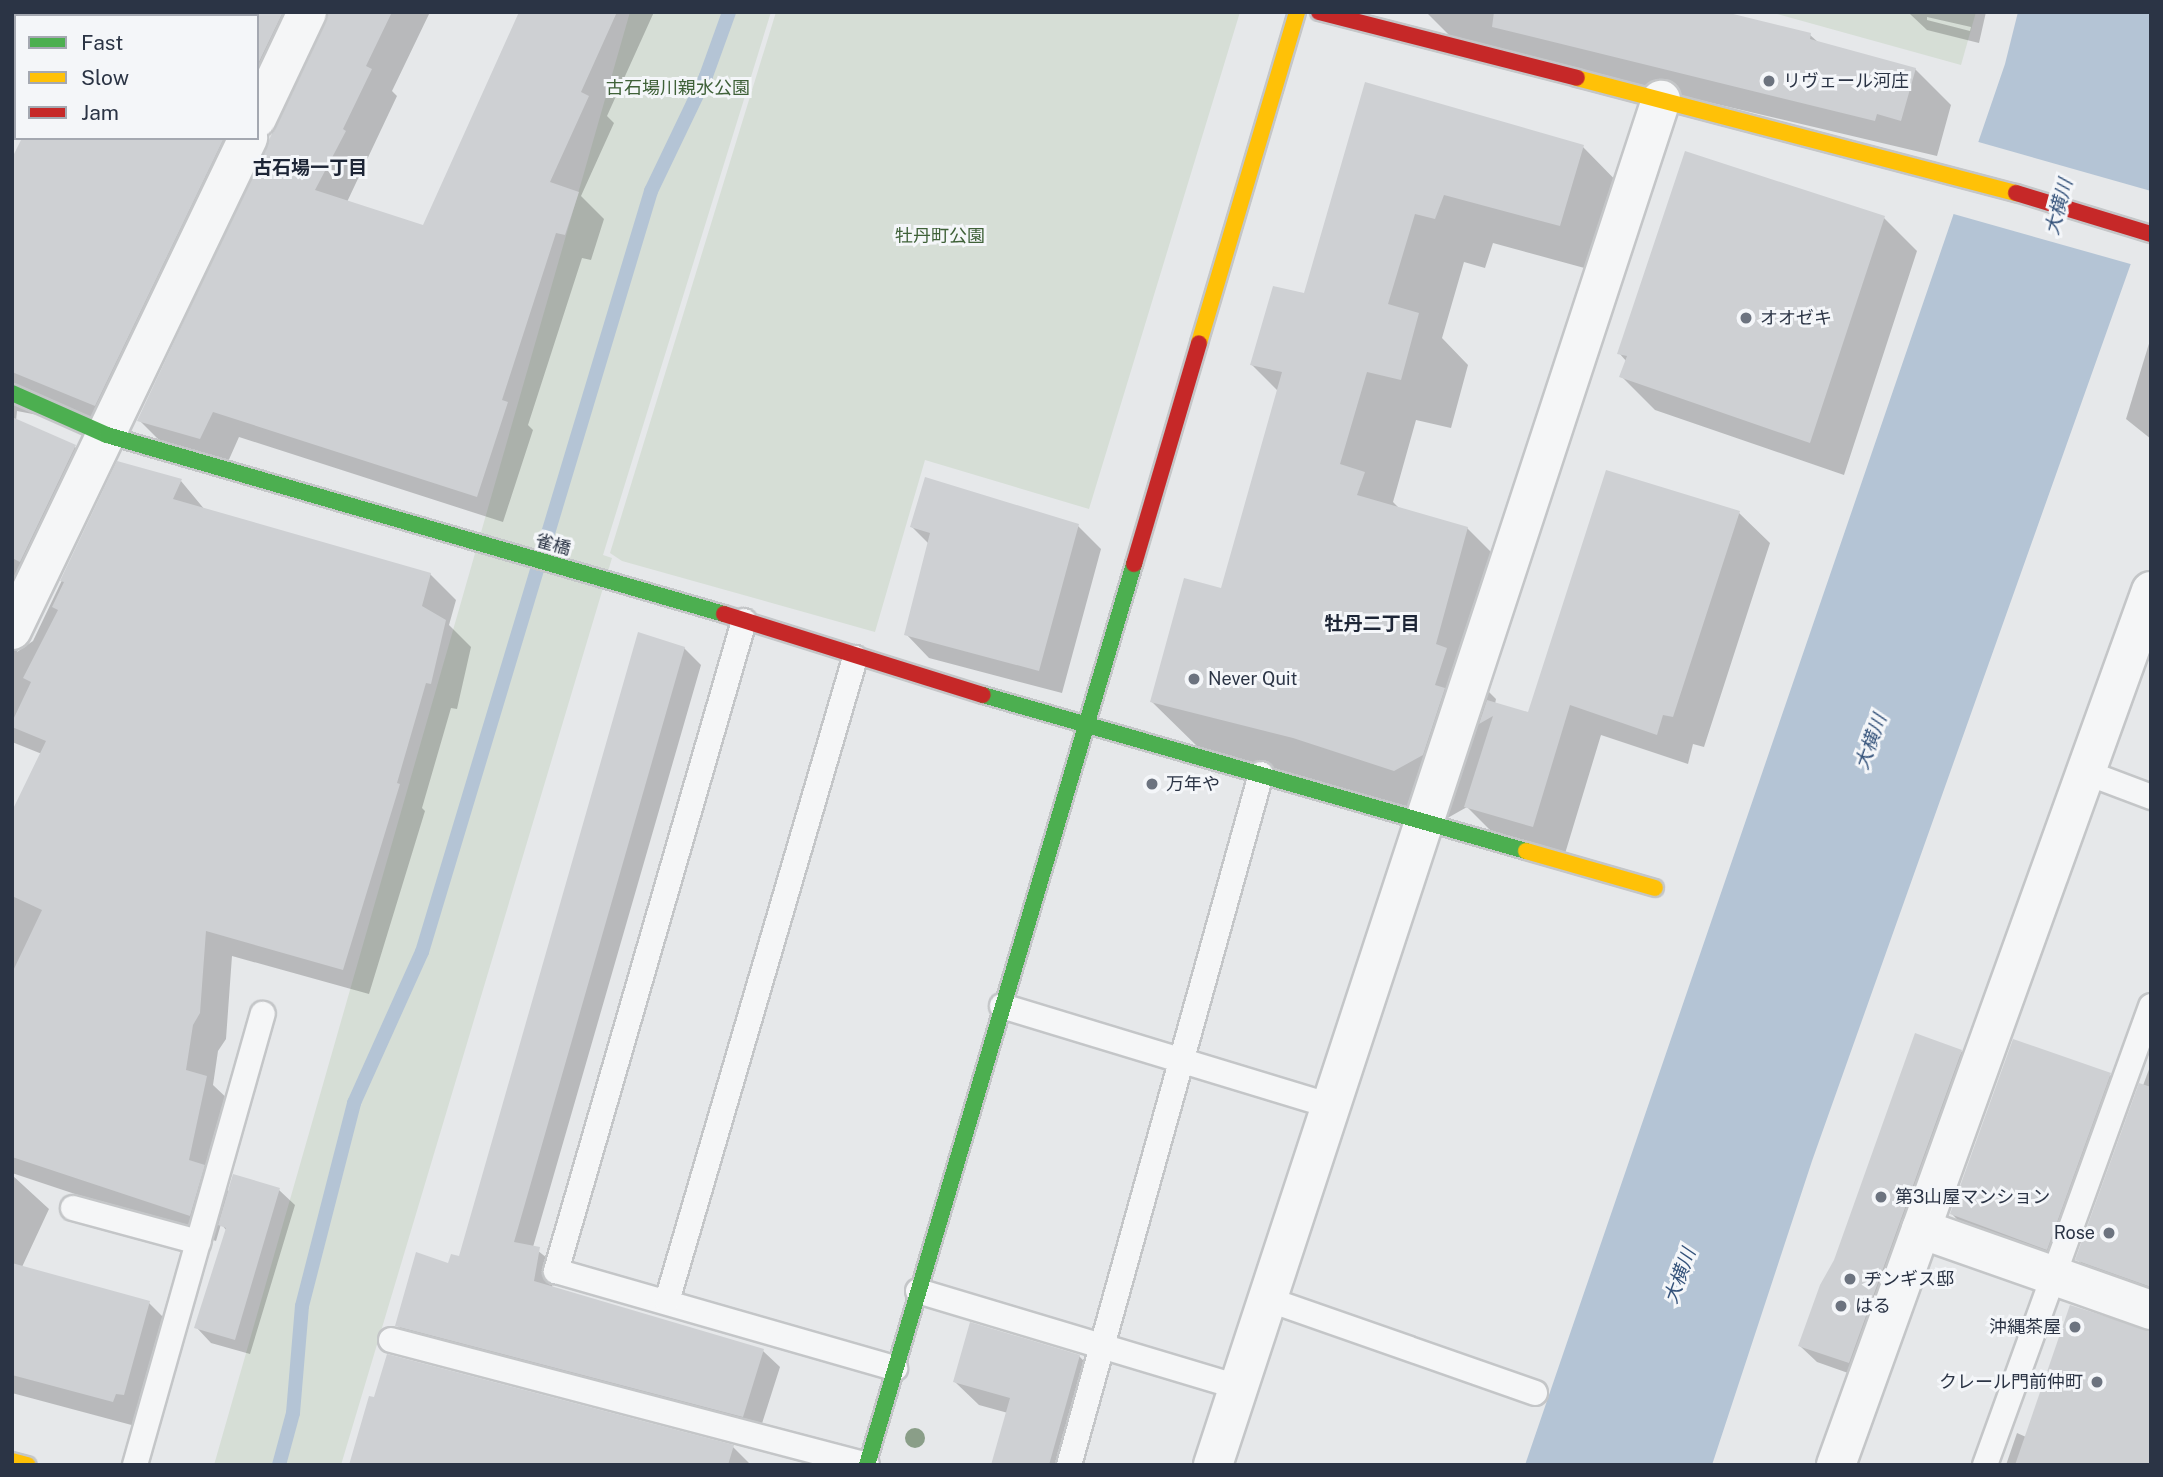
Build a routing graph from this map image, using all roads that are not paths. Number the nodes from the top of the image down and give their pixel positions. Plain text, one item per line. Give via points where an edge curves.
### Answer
1 (307, 12) edge
2 (1297, 12) edge
3 (1319, 12) edge
4 (1661, 100) junction
5 (259, 114) edge
6 (247, 140) edge
7 (2151, 234) edge
8 (12, 393) edge
9 (107, 435) junction
10 (2151, 591) edge
11 (744, 621) junction
12 (12, 630) edge
13 (855, 658) junction
14 (1086, 723) junction
15 (2085, 772) junction
16 (1261, 774) junction
17 (2151, 797) edge
18 (1424, 821) junction
19 (1655, 888) dead end
20 (1002, 1006) junction
21 (2151, 1006) edge
22 (263, 1014) dead end
23 (1181, 1060) junction
24 (1331, 1106) junction
25 (73, 1208) dead end
26 (1922, 1229) junction
27 (198, 1242) junction
28 (2053, 1276) junction
29 (918, 1291) junction
30 (1267, 1299) junction
31 (667, 1301) junction
32 (2151, 1310) edge
33 (391, 1340) dead end
34 (1102, 1346) junction
35 (895, 1368) junction
36 (1239, 1387) junction
37 (1535, 1393) dead end
38 (12, 1461) edge
39 (27, 1465) edge
40 (135, 1465) edge
41 (867, 1465) edge
42 (1069, 1465) edge
43 (1213, 1465) edge
44 (1836, 1465) edge
45 (1984, 1465) edge

1 - 5 street
2 - 14 street
3 - 4 street
4 - 7 street via 1951,174
4 - 18 street
6 - 9 street
8 - 9 street, 雀橋
9 - 11 street, 雀橋
9 - 12 street
10 - 15 street
11 - 13 street, 雀橋
11 - 31 lane via 556,1271
13 - 14 street, 雀橋
13 - 31 lane
14 - 16 street, 雀橋
14 - 20 street
15 - 17 lane
15 - 26 street
16 - 18 street, 雀橋
16 - 23 lane
18 - 19 street, 雀橋
18 - 24 street
20 - 23 lane
20 - 29 street
21 - 28 lane
22 - 27 lane
23 - 24 lane
23 - 34 lane
24 - 30 street
25 - 27 lane
26 - 28 street
26 - 44 street
27 - 40 lane
28 - 32 street
28 - 45 lane
29 - 34 lane
29 - 35 street
30 - 36 street
30 - 37 lane
31 - 35 lane
33 - 41 lane
34 - 36 lane
34 - 42 lane
35 - 41 street
36 - 43 street
38 - 39 street

